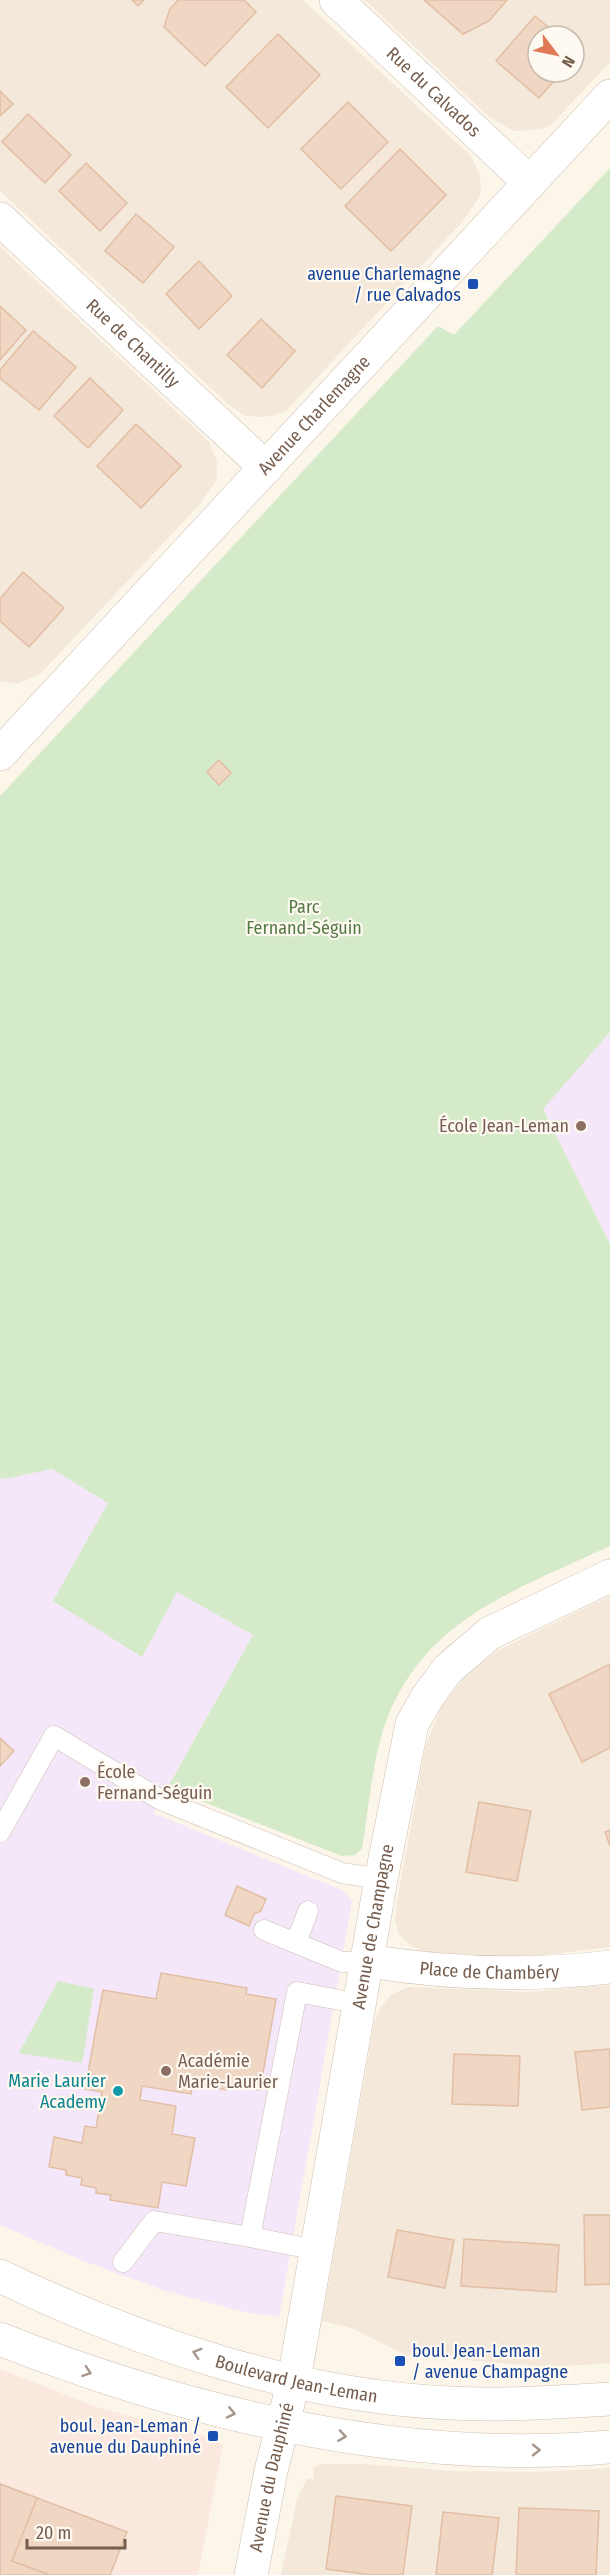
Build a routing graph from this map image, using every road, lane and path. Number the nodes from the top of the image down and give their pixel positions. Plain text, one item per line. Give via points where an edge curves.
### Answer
1 (336, 0) edge
2 (610, 96) edge
3 (530, 183) junction
4 (0, 219) edge
5 (266, 468) junction
6 (6, 735) edge
7 (610, 1576) edge
8 (0, 1832) edge
9 (381, 1880) junction
10 (308, 1911) dead end
11 (264, 1930) dead end
12 (296, 1943) junction
13 (368, 1961) junction
14 (610, 1967) edge
15 (361, 2004) junction
16 (250, 2236) junction
17 (317, 2250) junction
18 (123, 2262) dead end
19 (0, 2276) edge
20 (0, 2339) edge
21 (294, 2380) junction
22 (610, 2399) edge
23 (285, 2424) junction
24 (610, 2447) edge
25 (250, 2575) edge

1 - 3 street, Rue du Calvados
2 - 3 street, Avenue Charlemagne
3 - 5 street, Avenue Charlemagne
4 - 5 street, Rue de Chantilly
5 - 6 street, Avenue Charlemagne
7 - 9 street, Avenue de Champagne via 489,1633 460,1656 438,1681 420,1708 407,1740
8 - 9 lane via 54,1736 161,1800 342,1873
9 - 13 street, Avenue de Champagne
10 - 12 lane
11 - 12 lane
12 - 13 lane via 342,1962
13 - 14 street, Place de Chambéry via 516,1975
13 - 15 street, Avenue de Champagne
15 - 16 lane via 297,1992
15 - 17 street, Avenue de Champagne
16 - 17 lane
16 - 18 lane via 154,2221
17 - 21 street, Avenue de Champagne
21 -> 19 street, Boulevard Jean-Leman via 141,2335
20 -> 23 street via 108,2379
21 - 22 street, Boulevard Jean-Leman via 453,2404
21 - 23 street, Avenue du Dauphiné
23 -> 24 street via 341,2436 443,2448 536,2451
23 - 25 street, Avenue du Dauphiné via 271,2471

